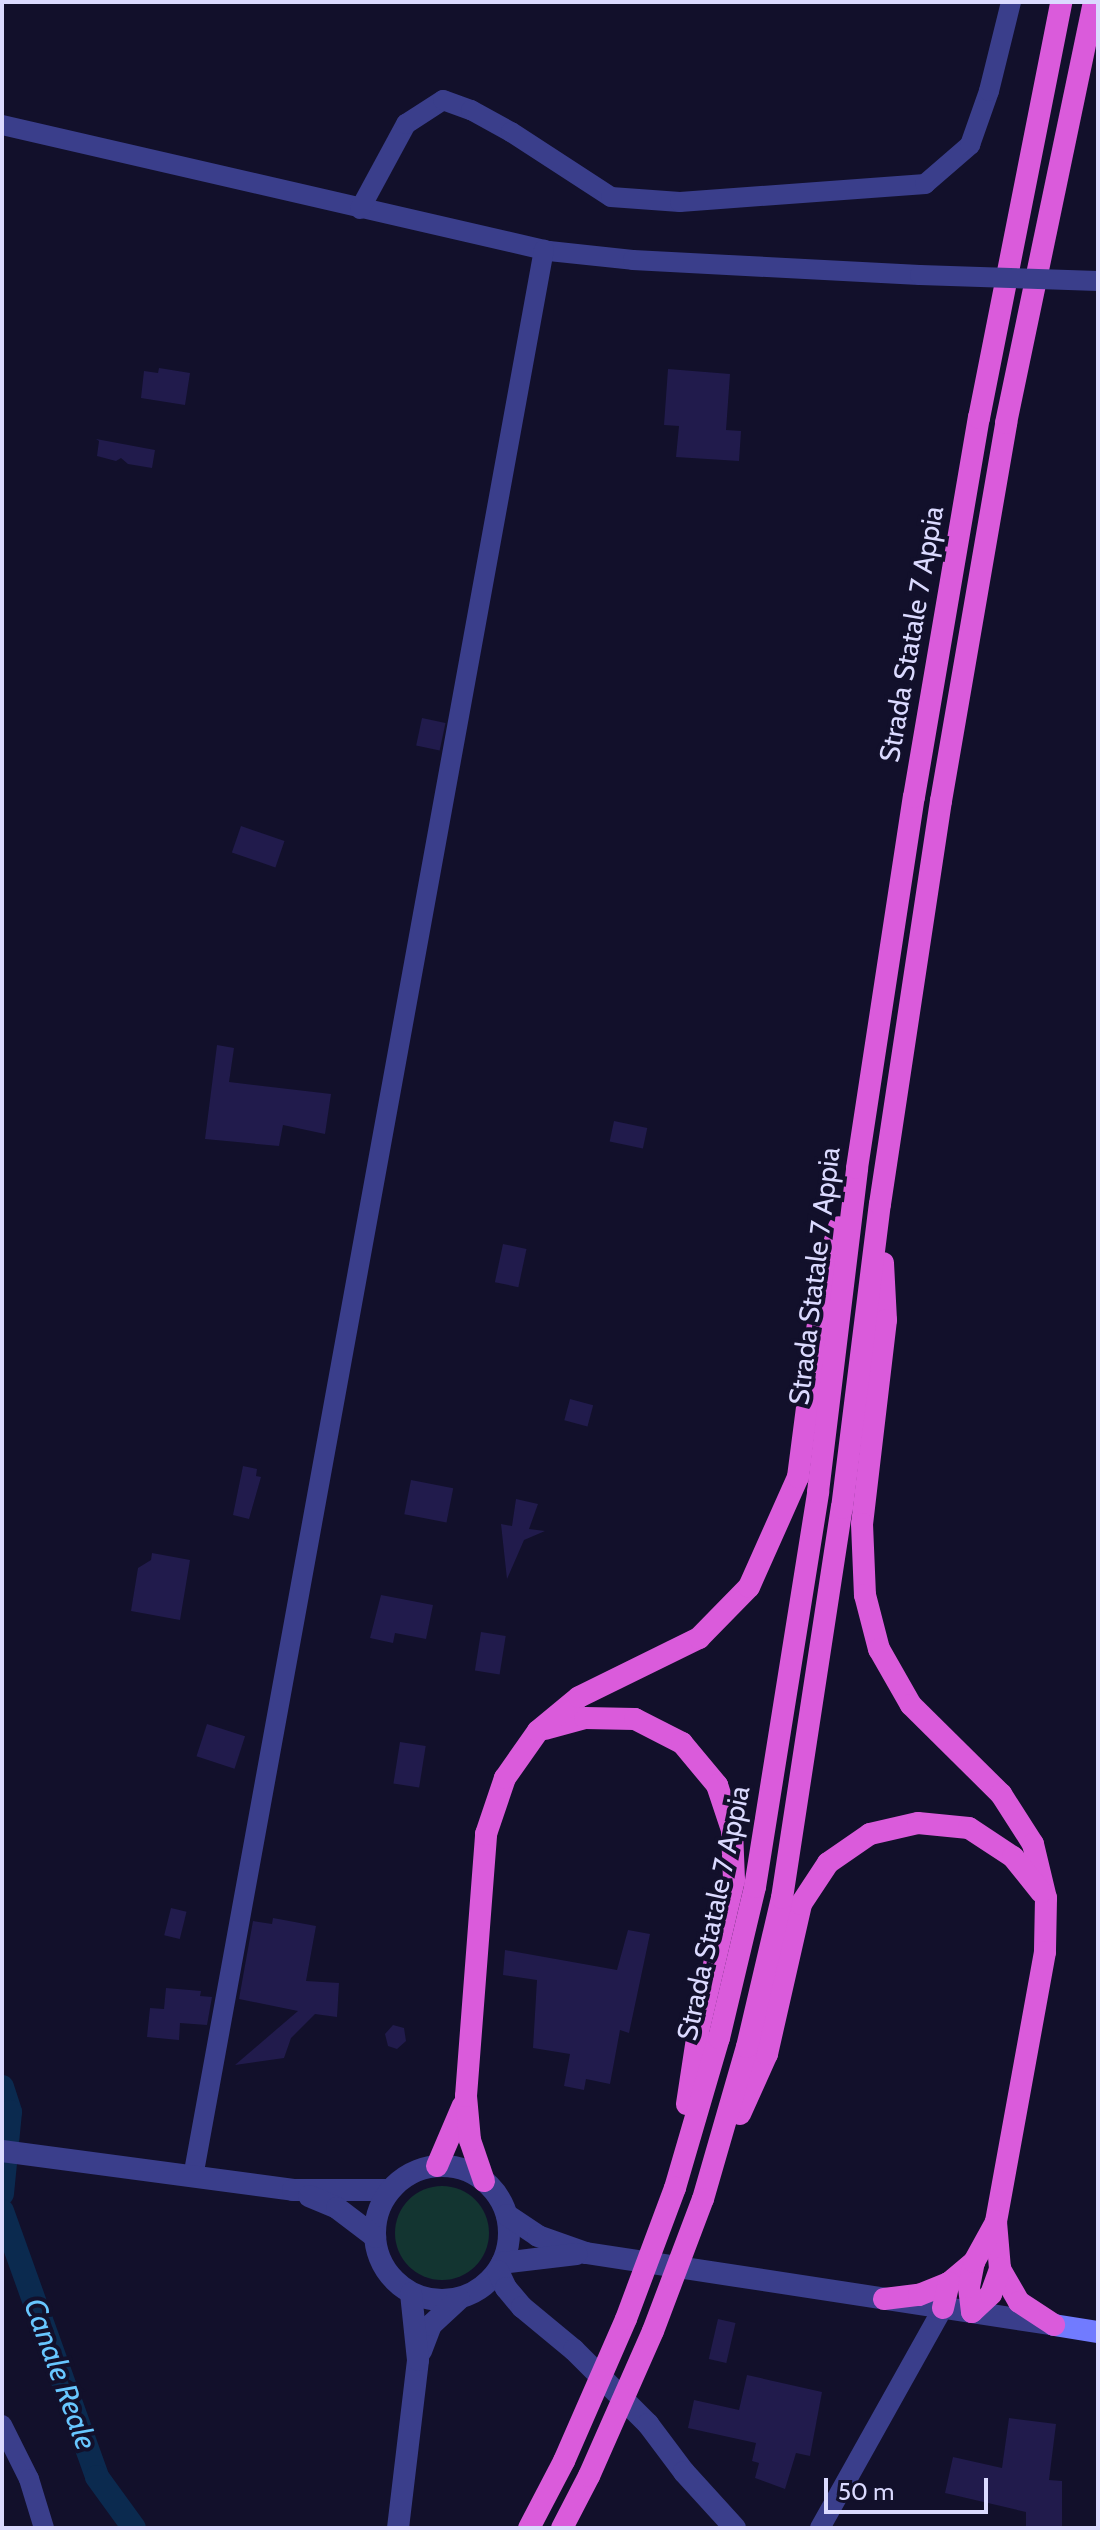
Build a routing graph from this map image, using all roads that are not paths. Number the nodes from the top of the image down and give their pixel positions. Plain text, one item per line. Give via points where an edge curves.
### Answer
1 (1011, 2) edge
2 (1061, 2) edge
3 (1094, 2) edge
4 (6, 126) edge
5 (360, 209) junction
6 (544, 250) junction
7 (1098, 281) edge
8 (857, 1168) junction
9 (880, 1204) junction
10 (538, 1731) junction
11 (1046, 1898) junction
12 (466, 2096) junction
13 (2, 2151) edge
14 (437, 2166) junction
15 (193, 2177) junction
16 (484, 2181) junction
17 (675, 2188) junction
18 (293, 2190) junction
19 (390, 2190) junction
20 (703, 2199) junction
21 (507, 2215) junction
22 (996, 2222) junction
23 (375, 2237) junction
24 (586, 2253) junction
25 (974, 2262) junction
26 (500, 2267) junction
27 (1000, 2269) junction
28 (949, 2283) junction
29 (411, 2293) junction
30 (468, 2294) junction
31 (884, 2299) junction
32 (522, 2307) junction
33 (943, 2308) junction
34 (972, 2312) junction
35 (1054, 2325) junction
36 (1098, 2332) edge
37 (418, 2360) junction
38 (2, 2425) edge
39 (44, 2528) edge
40 (398, 2528) edge
41 (529, 2528) edge
42 (562, 2528) edge
43 (735, 2528) edge
44 (820, 2528) edge

1 - 5 street via 970,145 925,184 680,202 611,197 511,132 443,100 406,124
2 - 8 highway, Strada Statale 7 Appia via 979,418
3 - 9 highway, Strada Statale 7 Appia via 1003,439
4 - 5 street
5 - 6 street
6 - 7 street, bridge via 633,260
6 - 15 street
8 - 10 highway via 824,1277 798,1477 749,1587 699,1638 579,1697
8 - 17 highway, Strada Statale 7 Appia via 818,1492 755,1887
9 - 11 highway via 886,1320 862,1524 865,1595 879,1649 911,1705 1001,1794 1033,1844
9 - 20 highway, Strada Statale 7 Appia via 842,1508 782,1898
10 - 12 highway via 505,1778 486,1834
10 - 17 highway via 585,1718 635,1719 682,1743 717,1785 732,1830 734,1880 698,2032
11 - 20 highway via 1013,1857 969,1828 918,1823 882,1831 828,1863 801,1904 767,2054
11 - 22 highway via 1045,1952
12 - 14 highway
12 - 16 highway via 470,2140
13 - 15 street
14 - 16 street via 454,2167
14 - 19 street via 419,2170
15 - 18 street
16 - 21 street
17 - 41 highway, Strada Statale 7 Appia, bridge via 626,2319
18 - 19 street
18 - 23 street via 337,2208
19 - 23 street via 381,2204
20 - 42 highway, Strada Statale 7 Appia, bridge via 653,2331
21 - 24 street via 538,2236
21 - 26 street via 508,2240
22 - 25 highway
22 - 27 highway
23 - 29 street via 380,2260
24 - 26 street via 534,2257
24 - 31 street
25 - 28 highway
25 - 34 highway
26 - 30 street
26 - 32 street via 506,2288
27 - 34 highway via 991,2294
27 - 35 highway via 1019,2302
28 - 31 highway via 919,2295
28 - 33 highway
29 - 30 street via 435,2300
29 - 37 street
30 - 32 street
30 - 37 street via 431,2325
31 - 33 street
32 - 43 street via 648,2424
33 - 34 street
33 - 44 street
34 - 35 street
35 - 36 main road
37 - 40 street
38 - 39 street via 29,2479

